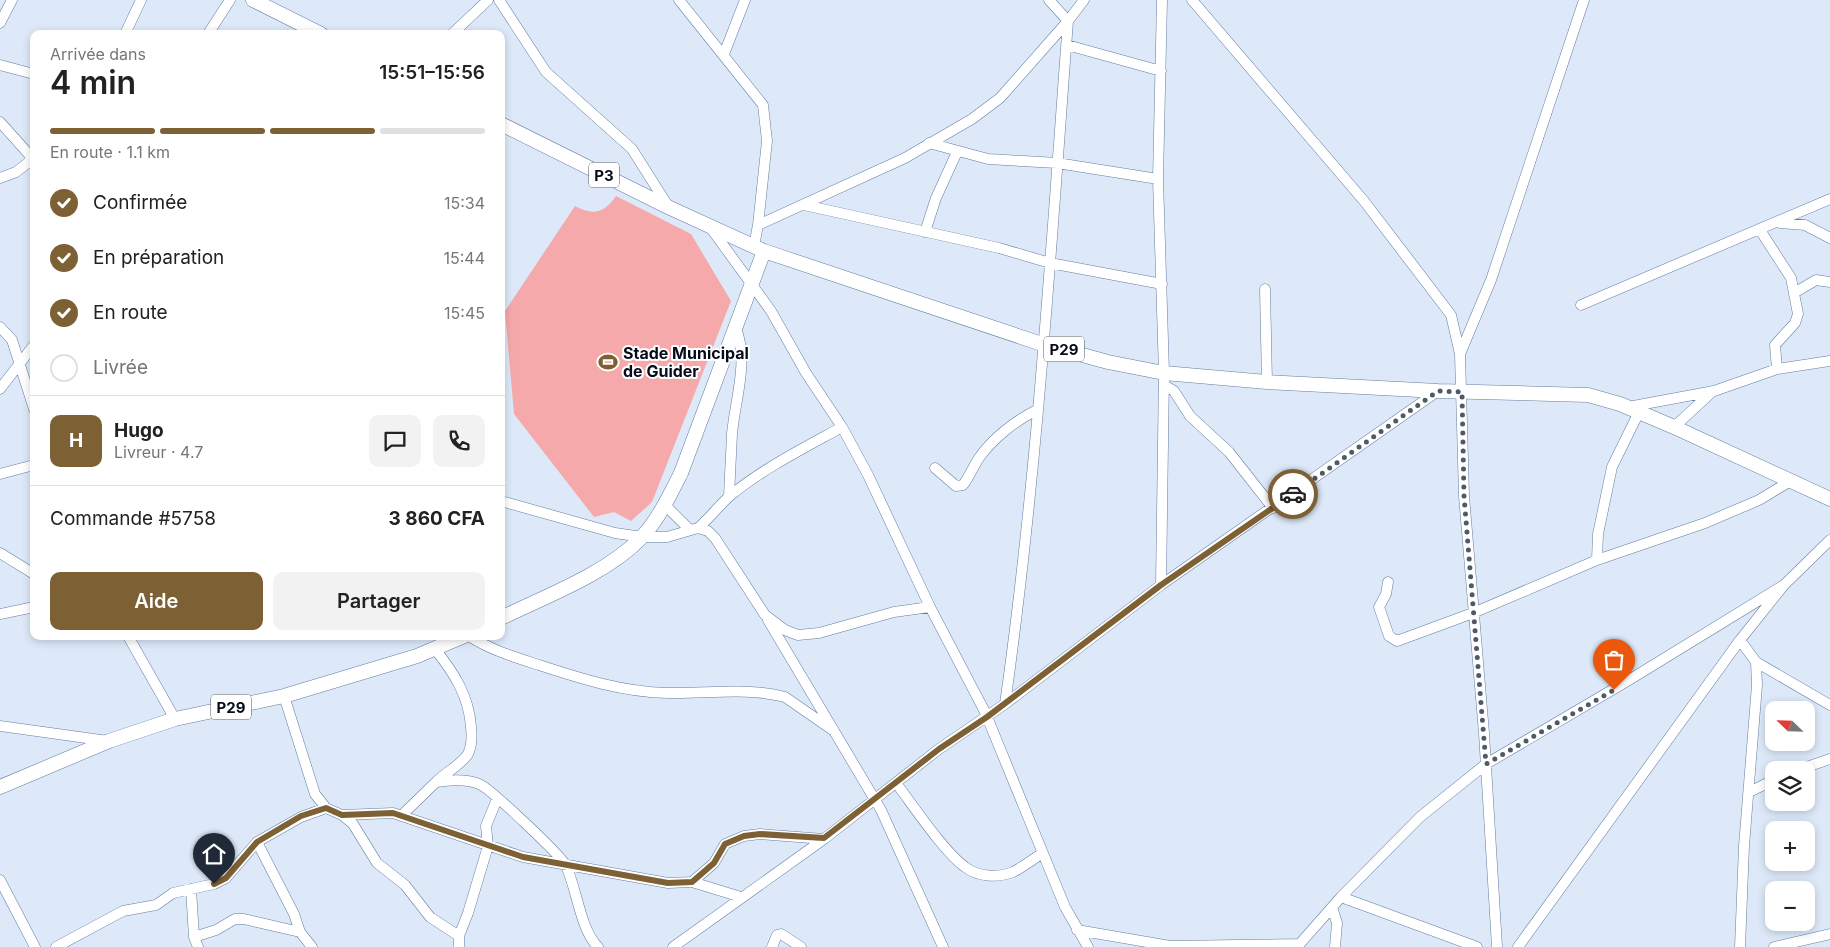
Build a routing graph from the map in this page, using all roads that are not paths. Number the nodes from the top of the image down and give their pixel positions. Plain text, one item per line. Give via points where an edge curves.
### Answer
1 (12, 0) edge
2 (141, 0) edge
3 (230, 0) edge
4 (253, 0) edge
5 (488, 0) edge
6 (499, 0) edge
7 (679, 0) edge
8 (745, 0) edge
9 (1049, 0) edge
10 (1084, 0) edge
11 (1162, 0) edge
12 (1192, 0) edge
13 (1584, 0) edge
14 (1068, 21) junction
15 (0, 23) edge
16 (127, 30) edge
17 (211, 30) edge
18 (313, 30) edge
19 (456, 30) edge
20 (1067, 45) junction
21 (724, 54) junction
22 (0, 65) edge
23 (1161, 71) junction
24 (30, 73) edge
25 (0, 122) edge
26 (505, 126) edge
27 (929, 143) junction
28 (956, 152) junction
29 (30, 157) edge
30 (30, 162) edge
31 (1057, 163) junction
32 (0, 178) edge
33 (1158, 179) junction
34 (1830, 199) edge
35 (803, 205) junction
36 (668, 207) junction
37 (707, 223) junction
38 (1774, 223) junction
39 (758, 225) junction
40 (1760, 230) junction
41 (925, 232) junction
42 (1830, 238) edge
43 (759, 248) junction
44 (1050, 263) junction
45 (1830, 282) edge
46 (1162, 284) junction
47 (751, 286) junction
48 (1264, 289) dead end
49 (1794, 293) junction
50 (1581, 305) dead end
51 (0, 327) edge
52 (736, 328) junction
53 (1042, 344) junction
54 (30, 350) edge
55 (1460, 354) junction
56 (1830, 361) edge
57 (19, 365) junction
58 (1777, 368) junction
59 (1164, 379) junction
60 (1267, 382) junction
61 (0, 389) edge
62 (1438, 391) junction
63 (1714, 391) junction
64 (1462, 392) junction
65 (30, 397) edge
66 (1037, 410) junction
67 (1634, 410) junction
68 (1674, 426) junction
69 (842, 427) junction
70 (30, 466) edge
71 (935, 468) dead end
72 (0, 474) edge
73 (1792, 480) junction
74 (729, 496) junction
75 (1830, 499) edge
76 (505, 502) edge
77 (665, 505) junction
78 (1273, 508) junction
79 (694, 529) junction
80 (642, 537) junction
81 (1830, 540) edge
82 (0, 553) edge
83 (1596, 560) junction
84 (30, 572) edge
85 (1388, 582) dead end
86 (1161, 585) junction
87 (1784, 585) junction
88 (930, 607) junction
89 (30, 608) edge
90 (1473, 612) junction
91 (0, 614) edge
92 (765, 615) junction
93 (505, 616) edge
94 (130, 640) edge
95 (454, 640) edge
96 (475, 640) edge
97 (1740, 640) junction
98 (435, 648) junction
99 (1756, 662) junction
100 (284, 696) junction
101 (1005, 704) junction
102 (1830, 705) edge
103 (987, 717) junction
104 (175, 719) junction
105 (0, 726) edge
106 (834, 731) junction
107 (109, 741) junction
108 (1830, 759) edge
109 (1486, 764) junction
110 (1815, 764) edge
111 (436, 782) junction
112 (896, 782) junction
113 (1765, 784) edge
114 (0, 787) edge
115 (1750, 792) junction
116 (497, 799) junction
117 (875, 799) junction
118 (326, 808) junction
119 (342, 815) junction
120 (401, 816) junction
121 (824, 838) junction
122 (257, 842) junction
123 (488, 846) junction
124 (1043, 853) junction
125 (566, 864) junction
126 (0, 880) edge
127 (692, 882) junction
128 (191, 889) junction
129 (741, 897) junction
130 (1341, 897) junction
131 (1332, 907) junction
132 (1077, 930) junction
133 (300, 932) junction
134 (1830, 934) edge
135 (194, 936) junction
136 (459, 942) edge
137 (1299, 946) edge
138 (35, 947) edge
139 (56, 947) edge
140 (198, 947) edge
141 (312, 947) edge
142 (598, 947) edge
143 (673, 947) edge
144 (772, 947) edge
145 (801, 947) edge
146 (943, 947) edge
147 (1088, 947) edge
148 (1335, 947) edge
149 (1477, 947) edge
150 (1497, 947) edge
151 (1518, 947) edge
152 (1740, 947) edge
153 (1774, 947) edge

1 - 15 street
2 - 16 street
3 - 17 street
4 - 18 main road
5 - 19 street
6 - 36 street via 546,72 632,149
7 - 21 street
8 - 21 street
9 - 14 street
10 - 14 street
11 - 23 street
12 - 55 street via 1364,201 1438,296 1451,315
13 - 55 street via 1491,280
14 - 20 street
14 - 27 street via 1000,98 972,119
20 - 23 street
20 - 31 street
21 - 39 street via 755,92 765,114 767,140
22 - 24 street
23 - 33 street
25 - 29 street
26 - 36 main road, P3
27 - 28 street
27 - 35 street via 905,158
28 - 31 street via 988,159
28 - 41 street
30 - 32 street
31 - 33 street
31 - 44 street
33 - 46 street
34 - 38 street
35 - 39 street
35 - 41 street
36 - 37 main road, P3
37 - 43 main road, P3
37 - 47 street
38 - 40 street
38 - 42 street via 1805,225
39 - 43 street
40 - 49 street via 1790,278
40 - 50 street
41 - 44 street
43 - 47 main road
43 - 53 main road, P29
44 - 46 street
44 - 53 street
45 - 49 street via 1816,280
46 - 59 street
47 - 52 main road
47 - 69 street via 771,311 806,373
48 - 60 street
49 - 58 street via 1797,319 1775,345
51 - 57 street via 12,340
52 - 74 street via 742,344 742,364 732,433
52 - 77 main road via 681,473
53 - 59 main road, P29
53 - 66 street
54 - 57 street
55 - 64 street
56 - 58 street
57 - 61 street
57 - 65 street
58 - 63 street
59 - 60 main road, P29
59 - 78 street via 1190,416 1230,452
59 - 86 street
60 - 62 main road, P29
62 - 64 main road, P29
62 - 78 street
63 - 67 street
63 - 68 street
64 - 67 main road, P29 via 1588,396
64 - 90 street via 1464,496
66 - 71 street via 1023,417 991,445 963,486 956,486
66 - 101 street via 1016,628
67 - 68 main road, P29
67 - 83 street via 1612,467
68 - 73 main road, P29
69 - 74 street
69 - 88 street
70 - 72 street
73 - 75 main road, P29
73 - 83 street via 1759,500 1705,523
74 - 79 street
76 - 80 street
77 - 79 street
77 - 80 main road
78 - 86 street
79 - 80 street via 667,537
79 - 92 street via 708,531 715,538
80 - 93 main road via 616,558
81 - 87 street
82 - 84 street
83 - 90 street
85 - 90 street via 1379,607 1390,636 1397,641
86 - 101 street
87 - 97 street
87 - 109 street
88 - 92 street via 894,612 819,633 798,635
88 - 103 street
89 - 91 street
90 - 109 street
92 - 106 street
94 - 104 street
95 - 98 main road, P29
96 - 106 street via 490,649 600,685 652,692 746,692 785,697
97 - 99 street
97 - 151 street
98 - 100 main road, P29
98 - 111 street via 452,670 470,708 472,736 467,756
99 - 102 street
99 - 115 street via 1758,685
100 - 104 main road, P29
100 - 118 street via 315,794
101 - 103 street
103 - 112 street
103 - 124 street
104 - 107 main road, P29
105 - 107 street
106 - 117 street
107 - 114 main road, P29
108 - 110 street
109 - 130 street via 1420,817
109 - 150 street
111 - 116 street via 476,783
111 - 120 street
112 - 117 street
112 - 124 street via 941,842 964,867 978,874 1013,872
113 - 115 street
115 - 152 street
116 - 123 street via 486,826
116 - 125 street
117 - 121 street
117 - 146 street
118 - 119 street
118 - 122 street via 301,816
119 - 120 street via 385,813
119 - 136 street via 353,824 377,862 405,885 430,917
120 - 123 street
121 - 127 street via 744,836 725,844 714,863
121 - 129 street
122 - 128 street via 226,878
122 - 133 street
123 - 125 street via 523,857
123 - 136 street
124 - 132 street
125 - 127 street via 668,883
125 - 142 street via 590,936
126 - 138 street
127 - 129 street
128 - 135 street
128 - 139 street via 174,893 156,906 123,911
129 - 143 street
130 - 131 street
130 - 149 street
131 - 137 street
131 - 148 street via 1337,923
132 - 137 street via 1170,946
132 - 147 street
133 - 135 street via 235,919 216,930
133 - 141 street
134 - 153 street
135 - 140 street
144 - 145 street via 777,935 781,934

